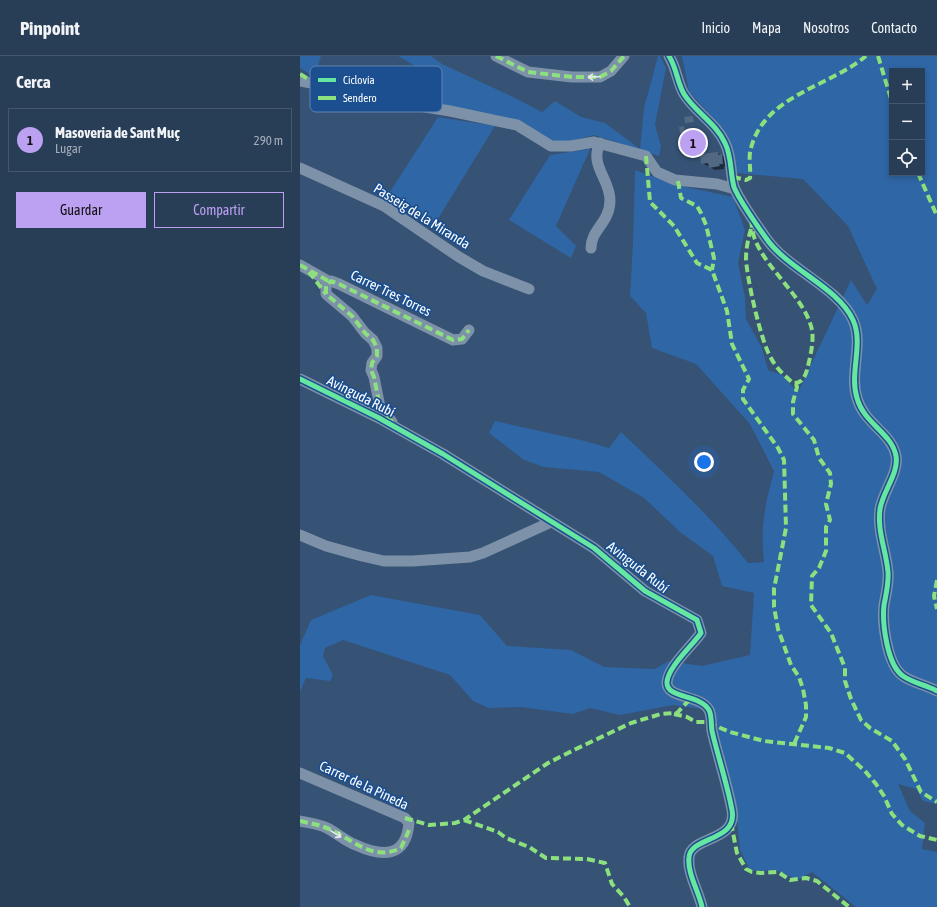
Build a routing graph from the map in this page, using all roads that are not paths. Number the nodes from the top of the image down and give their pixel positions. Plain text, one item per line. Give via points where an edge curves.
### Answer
1 (496, 56) edge
2 (624, 56) edge
3 (669, 56) edge
4 (676, 65) edge
5 (300, 74) edge
6 (310, 80) edge
7 (300, 81) edge
8 (310, 83) edge
9 (442, 110) edge
10 (600, 143) junction
11 (300, 168) edge
12 (735, 189) junction
13 (591, 248) dead end
14 (300, 265) edge
15 (309, 272) junction
16 (330, 282) junction
17 (529, 289) dead end
18 (326, 294) junction
19 (469, 330) dead end
20 (300, 379) edge
21 (398, 428) junction
22 (551, 522) junction
23 (300, 535) edge
24 (937, 691) edge
25 (300, 773) edge
26 (300, 821) edge
27 (702, 907) edge

2 -> 1 street via 611,72 600,77 528,72
3 - 4 street
4 - 12 street via 684,93 719,132 726,144
5 - 6 street
7 - 8 street
9 - 10 street via 517,125 551,146
10 - 12 street via 646,156 656,172 675,180 717,184
10 - 13 street via 597,162 609,191 610,209 606,220 592,238
11 - 17 street, Passeig de la Miranda via 384,206 484,271
12 - 24 street via 772,246 833,296 846,308 854,321 857,337 856,397 866,418 889,439 897,462 882,499 879,519 880,538 888,574 884,614 889,652 900,674
14 - 15 street
15 - 16 street
15 - 18 street
16 - 18 street, Carrer Tres Torres via 326,285
16 - 19 street, Carrer Tres Torres via 339,284 453,340 462,339
18 - 21 street via 352,316 373,340 377,348 371,370 380,407
20 - 21 street, Avinguda Rubí
21 - 22 street, Avinguda Rubí
22 - 23 street via 470,557 413,561 384,561 362,556 326,546
22 - 27 street, Avinguda Rubí via 594,548 645,591 697,620 701,628 701,633 669,672 667,681 669,691 696,699 710,711 719,763 732,810 730,823 724,833 694,847 689,854
26 -> 25 street, Carrer de la Pineda via 325,827 356,846 383,853 391,853 401,848 409,830 409,823 405,818

